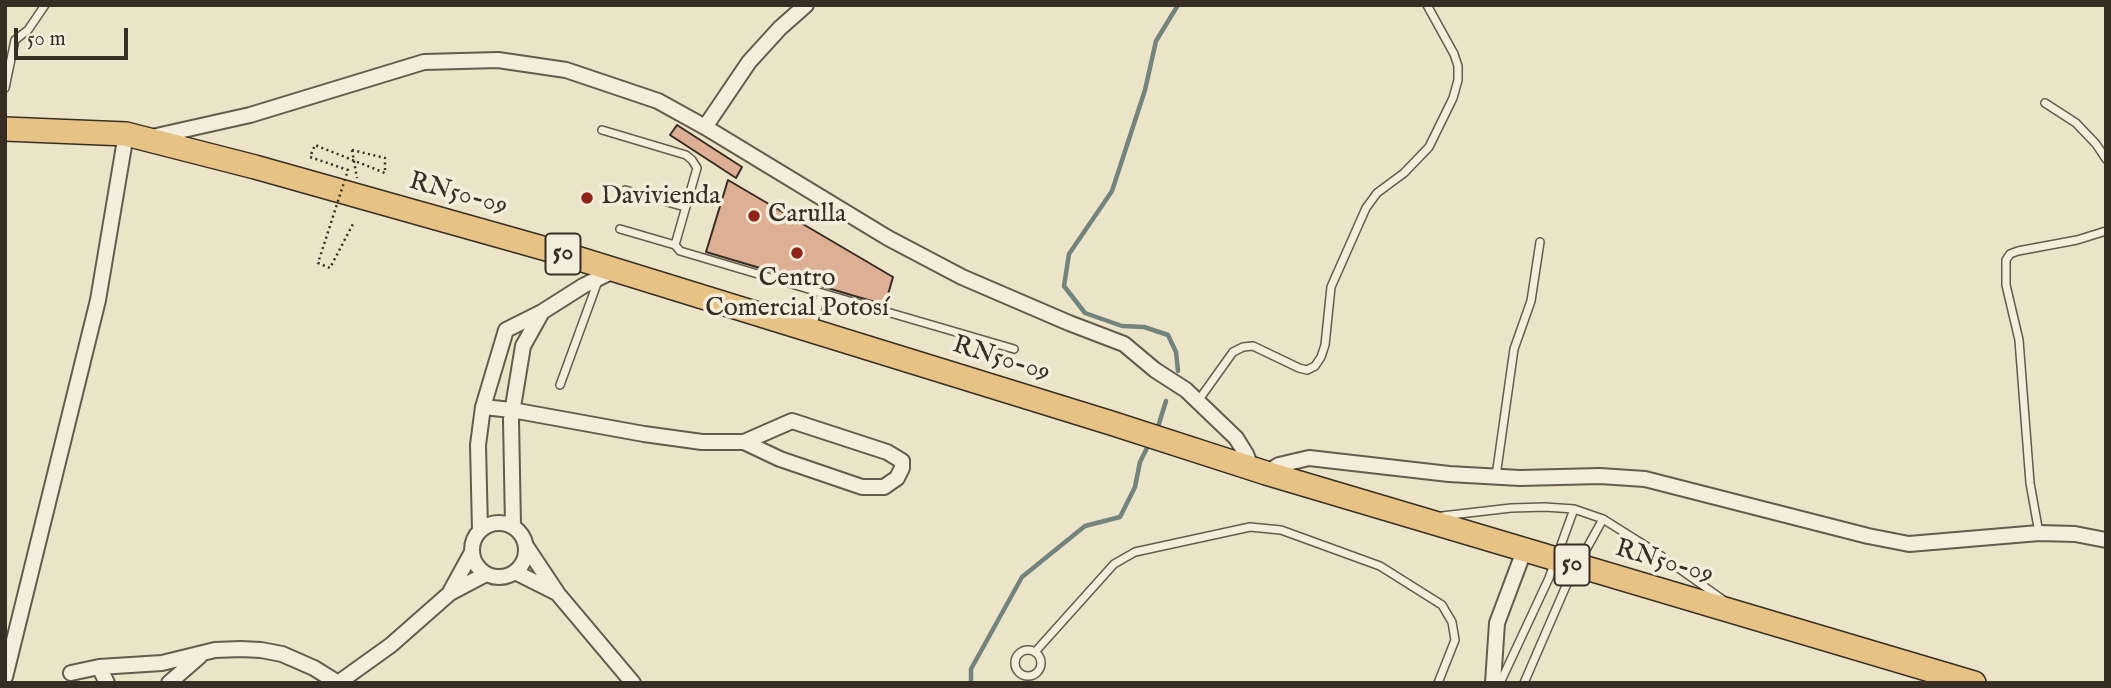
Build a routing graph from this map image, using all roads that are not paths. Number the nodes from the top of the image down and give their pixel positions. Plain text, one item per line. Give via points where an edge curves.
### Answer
1 (45, 5) edge
2 (806, 5) edge
3 (1427, 5) edge
4 (5, 88) edge
5 (2045, 103) dead end
6 (705, 127) junction
7 (5, 129) edge
8 (603, 130) dead end
9 (135, 136) junction
10 (2106, 159) edge
11 (625, 190) dead end
12 (685, 206) junction
13 (620, 229) dead end
14 (2106, 231) edge
15 (1540, 242) dead end
16 (675, 245) junction
17 (607, 274) junction
18 (822, 293) junction
19 (542, 312) junction
20 (811, 331) junction
21 (1014, 349) dead end
22 (560, 385) dead end
23 (1197, 401) junction
24 (483, 407) junction
25 (512, 410) junction
26 (744, 442) junction
27 (1259, 471) junction
28 (1496, 477) junction
29 (1574, 509) junction
30 (1421, 519) junction
31 (1603, 519) junction
32 (513, 526) junction
33 (480, 530) junction
34 (2039, 533) junction
35 (2106, 540) edge
36 (526, 546) junction
37 (1524, 551) junction
38 (472, 552) junction
39 (1566, 564) junction
40 (515, 572) junction
41 (486, 573) junction
42 (450, 593) junction
43 (558, 594) junction
44 (1745, 616) junction
45 (1035, 652) junction
46 (203, 654) junction
47 (99, 667) junction
48 (71, 673) dead end
49 (5, 677) edge
50 (1029, 679) edge
51 (107, 683) edge
52 (169, 683) edge
53 (338, 683) edge
54 (634, 683) edge
55 (1438, 683) edge
56 (1493, 683) edge
57 (1500, 683) edge
58 (1524, 683) edge
59 (1974, 683) edge

1 - 4 lane via 15,40
2 - 6 street via 749,62
3 - 23 lane via 1454,54 1456,89 1429,146 1366,208 1331,287 1321,358 1307,370 1253,346 1243,346 1233,352
5 - 10 lane via 2076,122
6 - 9 street via 658,101 566,70 498,60 424,62 250,115
6 - 23 street via 888,238 962,277 1124,344
7 - 9 main road, RN50-09 / 50
8 - 12 lane via 692,160 697,168
9 - 17 main road, RN50-09 / 50 via 255,167
9 - 49 street
11 - 12 lane
12 - 16 lane
13 - 16 lane
14 - 34 lane via 2018,251 2006,260
15 - 28 lane via 1531,301 1514,349
16 - 18 lane via 680,251
17 - 19 street
17 - 20 main road, RN50-09 / 50
17 - 22 lane
18 - 20 lane
18 - 21 lane
19 - 24 street via 506,330
19 - 25 street via 523,346
20 - 27 main road, RN50-09 / 50
23 - 27 street via 1236,438
24 - 25 street
24 - 33 street via 478,445
25 - 26 street via 644,434
25 - 32 street
26 - 26 street via 792,421 887,452 902,461 902,468 884,487 862,487
27 - 28 street via 1309,458
27 - 30 main road, RN50-09 / 50
28 - 34 street via 1644,479 1909,544
29 - 30 lane via 1511,508
29 - 31 lane
29 - 39 lane
30 - 37 main road, RN50-09 / 50
31 - 39 lane
31 - 44 lane
32 - 33 street via 496,522
32 - 36 street
33 - 38 street
34 - 35 street
36 - 40 street via 523,563
36 - 43 street
37 - 39 main road, RN50-09 / 50
37 - 56 street via 1497,623
38 - 41 street via 477,566
38 - 42 street
39 - 44 main road, RN50-09 / 50
39 - 57 lane
39 - 58 lane
40 - 41 street via 498,577
40 - 43 street
41 - 42 street
42 - 53 street via 391,645
43 - 54 street
44 - 59 main road, RN50-09 / 50
45 - 50 lane via 1041,665
45 - 50 lane via 1025,650 1015,661 1016,668
45 - 55 lane via 1114,564 1135,552 1250,527 1281,530 1380,566 1442,605 1455,640
46 - 47 street via 162,663
46 - 52 street
46 - 53 street via 215,650 282,654
47 - 48 street
47 - 51 street

